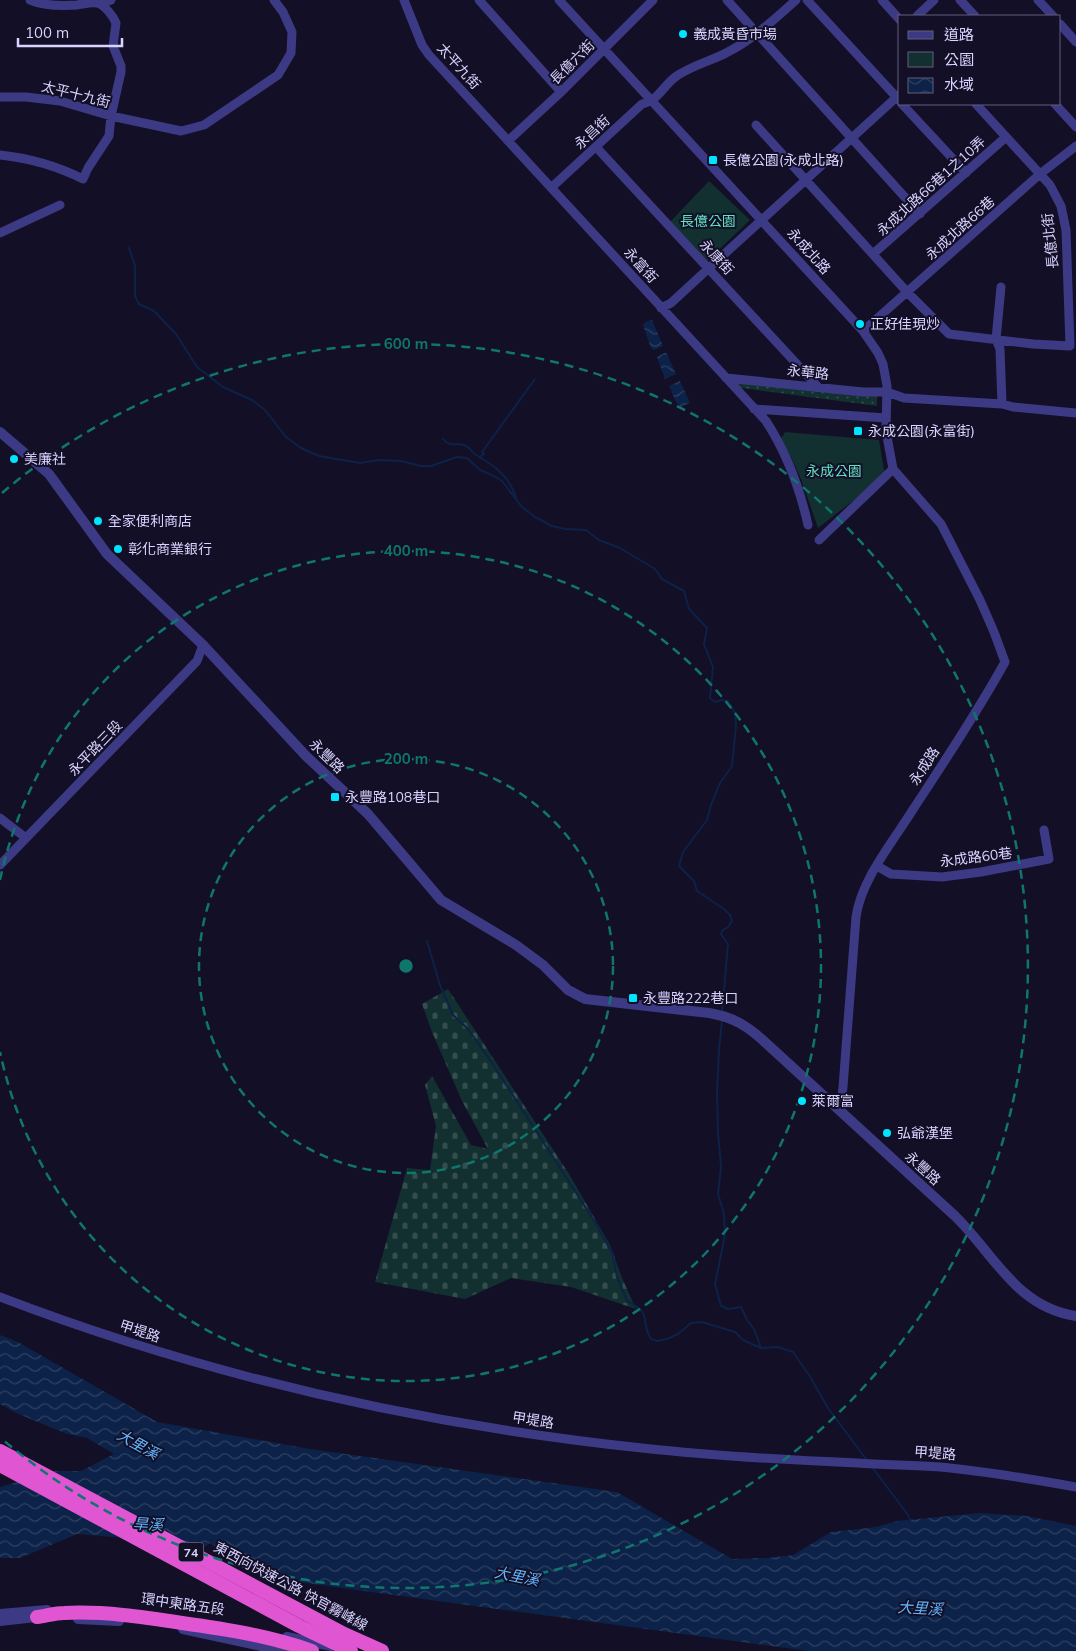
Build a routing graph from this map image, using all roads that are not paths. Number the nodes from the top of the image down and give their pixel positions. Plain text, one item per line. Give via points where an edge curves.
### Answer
1 (30, 0) edge
2 (111, 0) edge
3 (274, 0) edge
4 (404, 0) edge
5 (478, 0) edge
6 (559, 0) edge
7 (653, 0) edge
8 (727, 0) edge
9 (796, 0) edge
10 (807, 0) edge
11 (882, 0) edge
12 (934, 0) edge
13 (960, 0) edge
14 (1038, 0) edge
15 (100, 4) junction
16 (918, 15) edge
17 (974, 15) edge
18 (1052, 15) edge
19 (898, 18) edge
20 (1061, 25) edge
21 (758, 33) junction
22 (1076, 42) edge
23 (604, 49) junction
24 (562, 92) junction
25 (0, 97) edge
26 (898, 98) edge
27 (898, 100) edge
28 (652, 101) junction
29 (904, 105) edge
30 (977, 105) edge
31 (1055, 105) edge
32 (110, 116) junction
33 (756, 125) dead end
34 (1076, 127) edge
35 (1006, 137) junction
36 (851, 138) junction
37 (508, 141) junction
38 (1076, 146) edge
39 (596, 147) junction
40 (0, 155) edge
41 (966, 173) junction
42 (1040, 174) junction
43 (805, 180) junction
44 (552, 187) junction
45 (60, 205) dead end
46 (920, 214) junction
47 (762, 220) junction
48 (0, 233) edge
49 (873, 254) junction
50 (709, 268) junction
51 (1001, 287) dead end
52 (907, 292) junction
53 (662, 308) junction
54 (863, 331) junction
55 (996, 339) junction
56 (726, 378) junction
57 (818, 387) junction
58 (887, 392) junction
59 (1002, 404) junction
60 (754, 408) junction
61 (1076, 413) edge
62 (886, 418) junction
63 (0, 432) edge
64 (894, 470) junction
65 (808, 525) dead end
66 (819, 540) dead end
67 (203, 645) junction
68 (0, 818) edge
69 (1044, 830) dead end
70 (26, 838) junction
71 (0, 865) edge
72 (877, 866) junction
73 (834, 1105) junction
74 (0, 1296) edge
75 (1076, 1316) edge
76 (0, 1451) edge
77 (0, 1465) edge
78 (1076, 1487) edge
79 (0, 1614) edge
80 (38, 1617) junction
81 (0, 1621) edge
82 (284, 1651) edge
83 (312, 1651) edge
84 (351, 1651) edge
85 (360, 1651) edge
86 (382, 1651) edge

1 - 15 street via 51,4
2 - 15 street
3 - 32 street, 太平十九街 via 292,32 291,53 278,75 204,125 181,131
4 - 37 street, 太平九街 via 426,51
5 - 24 street
6 - 23 street, 永成北路
7 - 23 street, 長億六街
8 - 21 street
9 - 21 street, 永昌街
10 - 26 street
11 - 19 street
12 - 16 street
13 - 17 street
14 - 18 street
15 - 32 street via 116,23 112,46 121,66
20 - 22 street
21 - 28 street, 永昌街 via 675,78
21 - 36 street
23 - 24 street, 長億六街
23 - 28 street, 永成北路
24 - 37 street, 長億六街
25 - 32 street, 太平十九街 via 60,101
27 - 36 street
28 - 39 street, 永昌街 via 642,104
28 - 47 street, 永成北路
29 - 41 street
30 - 35 street, 長億北街
31 - 34 street
32 - 40 street via 109,136 83,179 29,159
33 - 43 street
35 - 41 street, 永成北路66巷1之10弄
35 - 42 street, 長億北街
36 - 43 street
36 - 46 street
37 - 44 street, 永富街
38 - 42 street, 永成北路66巷
39 - 44 street, 永昌街
39 - 50 street, 永康街
41 - 46 street, 永成北路66巷1之10弄
42 - 52 street, 永成北路66巷
42 - 55 street, 長億北街 via 1055,194 1065,219 1070,346
43 - 47 street
43 - 49 street
44 - 53 street, 永富街
45 - 48 street
46 - 49 street, 永成北路66巷1之10弄
47 - 50 street
47 - 54 street, 永成北路
49 - 52 street
50 - 53 street
50 - 57 street, 永康街
51 - 55 street
52 - 54 street, 永成北路66巷
52 - 55 street via 949,334
53 - 56 street, 永富街
54 - 58 street, 永成北路 via 883,364
55 - 59 street via 1000,349
56 - 57 street, 永華路
56 - 60 street, 永富街
57 - 58 street, 永華路
58 - 59 street via 904,398
58 - 62 street, 永成路
59 - 61 street
60 - 62 street
60 - 65 street, 永富街 via 772,431 782,452
62 - 64 street, 永成路 via 886,436
63 - 67 street, 永豐路 via 49,474 107,554
64 - 66 street
64 - 72 street, 永成路 via 941,524 980,600 1005,662
67 - 70 street, 永平路三段 via 197,661
67 - 73 street, 永豐路 via 306,756 368,814 446,904 516,945 543,965 568,990 584,999 722,1016 752,1029
68 - 70 street
69 - 72 street, 永成路60巷 via 1049,860 942,877 891,874
70 - 71 street, 永平路三段
72 - 73 street, 永成路 via 857,907 842,1096
73 - 75 street, 永豐路 via 961,1222 1024,1294 1052,1310
74 - 78 street, 甲堤路 via 92,1330 223,1370 444,1419 642,1448 962,1469
76 - 86 highway, 東西向快速公路 快官霧峰線 / 74 via 344,1634
77 - 84 highway, 74, bridge
79 - 85 street, 環中東路五段 via 68,1608 115,1609 207,1621
80 - 81 street, 環中東路五段
80 - 82 street, 環中東路五段 via 152,1624
80 - 83 highway via 63,1613 152,1619 229,1631

